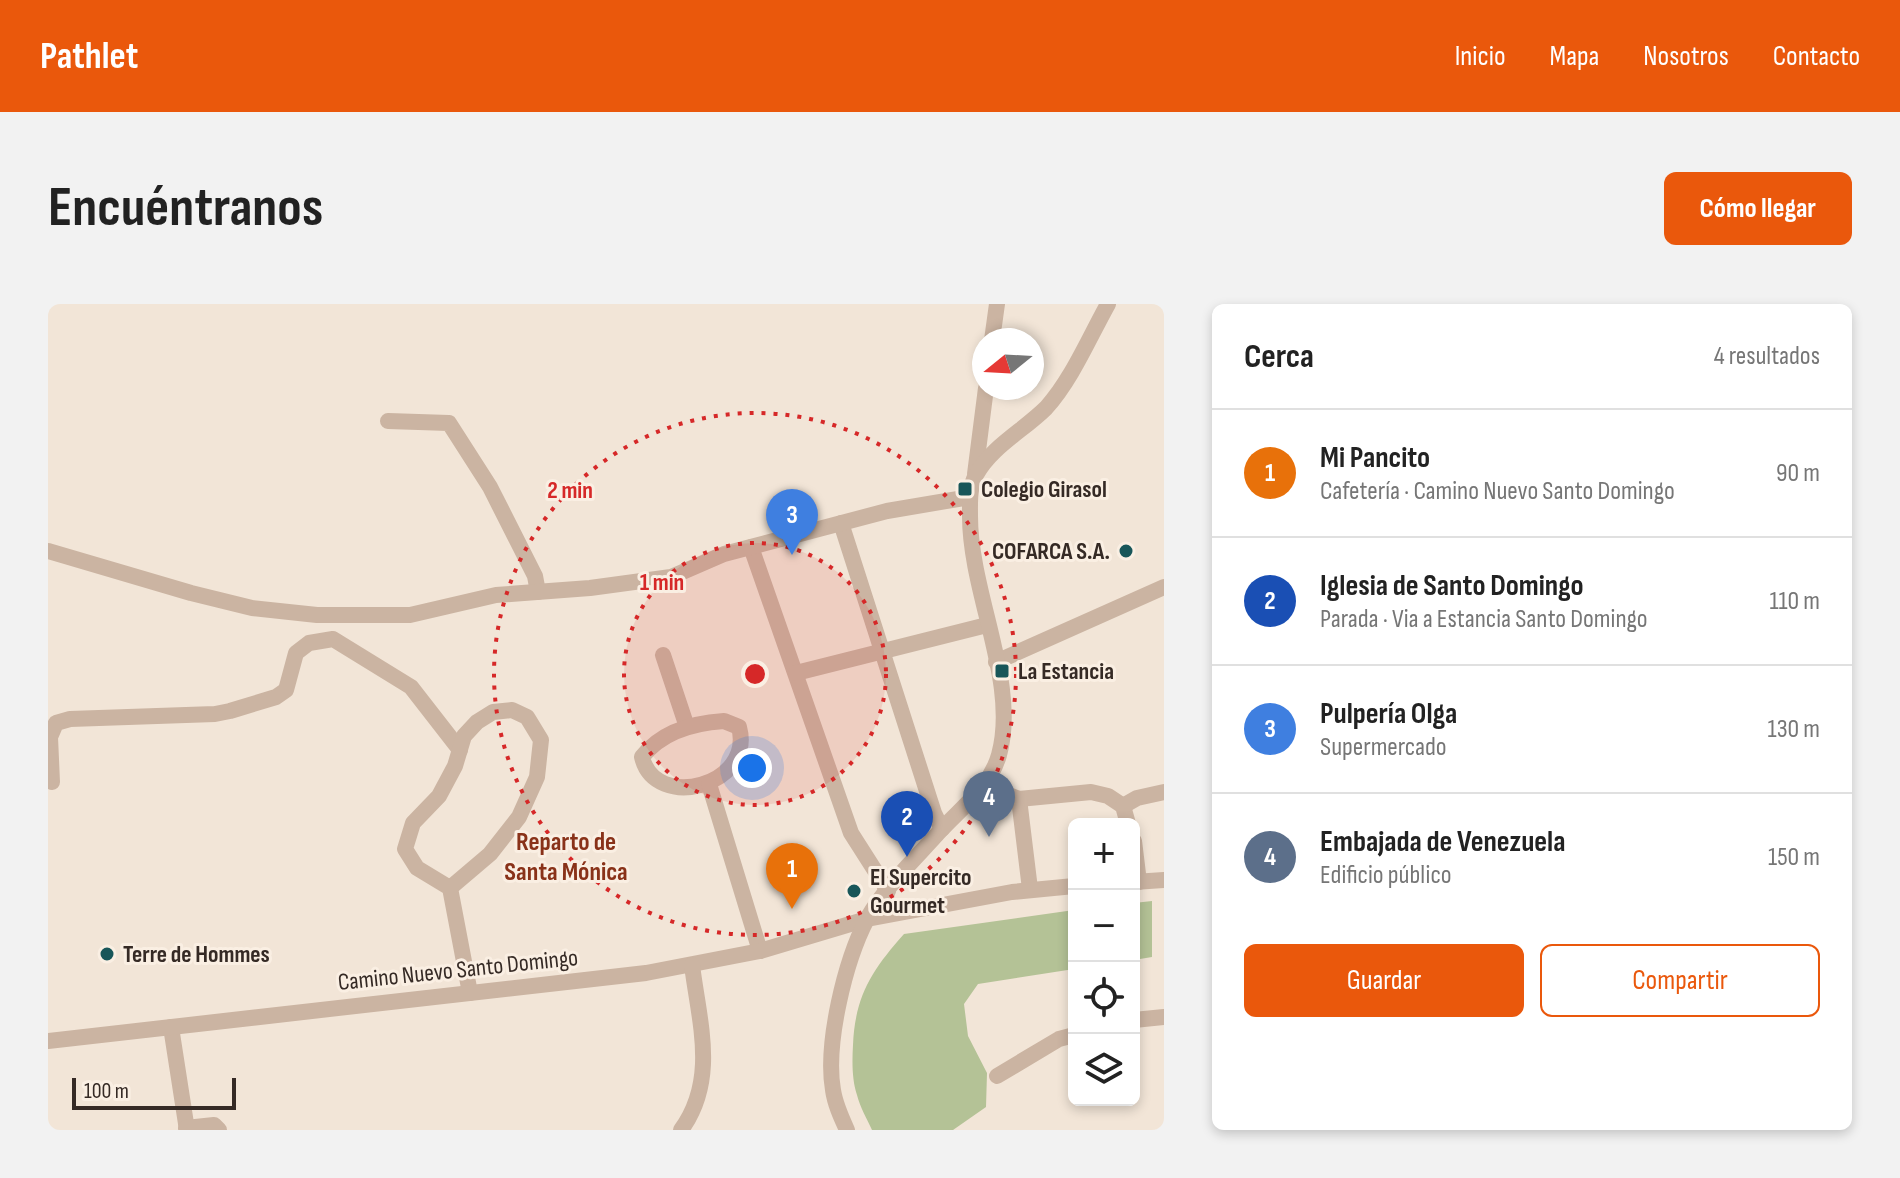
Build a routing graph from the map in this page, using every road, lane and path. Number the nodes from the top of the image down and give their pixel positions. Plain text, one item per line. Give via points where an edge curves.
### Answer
1 (997, 304) edge
2 (1108, 304) edge
3 (994, 328) edge
4 (984, 400) edge
5 (388, 421) dead end
6 (975, 476) junction
7 (970, 497) junction
8 (841, 523) junction
9 (751, 547) junction
10 (48, 551) edge
11 (1164, 587) edge
12 (538, 592) junction
13 (987, 625) junction
14 (883, 650) junction
15 (663, 655) dead end
16 (996, 662) junction
17 (796, 673) junction
18 (687, 727) junction
19 (460, 750) junction
20 (52, 782) dead end
21 (709, 784) junction
22 (985, 786) junction
23 (1164, 792) edge
24 (1019, 799) junction
25 (1123, 806) junction
26 (1126, 818) edge
27 (942, 829) junction
28 (1164, 880) edge
29 (1140, 882) edge
30 (1068, 886) edge
31 (450, 888) junction
32 (1030, 889) junction
33 (888, 891) junction
34 (867, 919) junction
35 (760, 951) junction
36 (692, 965) junction
37 (470, 993) junction
38 (1164, 1017) edge
39 (1140, 1019) edge
40 (171, 1027) junction
41 (1068, 1037) edge
42 (48, 1041) edge
43 (997, 1076) dead end
44 (186, 1129) edge
45 (219, 1130) edge
46 (681, 1130) edge
47 (847, 1130) edge

1 - 3 street
2 - 6 street via 1057,395
4 - 6 street
5 - 12 street via 449,423 490,487
6 - 7 street
7 - 8 street
7 - 13 street via 974,572
8 - 9 street
8 - 14 street
9 - 12 street via 671,577
9 - 17 street
10 - 12 street via 221,601 317,615 410,615 496,595
11 - 16 street
13 - 14 street
13 - 16 street
14 - 17 street
14 - 27 street
15 - 18 street
16 - 22 street via 1005,720 999,756
17 - 33 street via 851,833
18 - 21 street via 724,721 739,727 739,755
18 - 21 street via 650,747 642,757 645,771 657,781 683,788
19 - 20 street via 411,687 348,646 320,639 296,653 286,690 276,697 215,714 56,723 50,737
19 - 31 street via 439,796 413,823 405,849 417,868
19 - 31 street via 464,736 493,712 512,710 527,717 541,740 537,777 519,817 490,854
21 - 35 street
22 - 24 street
22 - 27 street
23 - 25 street
24 - 25 street via 1091,792
24 - 32 street
25 - 26 street
27 - 33 street
28 - 29 street
30 - 32 street, Camino Nuevo Santo Domingo
31 - 37 street
32 - 34 street, Camino Nuevo Santo Domingo
33 - 34 street
34 - 35 street, Camino Nuevo Santo Domingo
34 - 47 street via 840,998 831,1048 832,1088
35 - 36 street, Camino Nuevo Santo Domingo
36 - 37 street, Camino Nuevo Santo Domingo
36 - 46 street via 705,1052 700,1090
37 - 40 street, Camino Nuevo Santo Domingo
38 - 39 street
40 - 42 street, Camino Nuevo Santo Domingo
40 - 44 street
41 - 43 street
44 - 45 street via 214,1125

